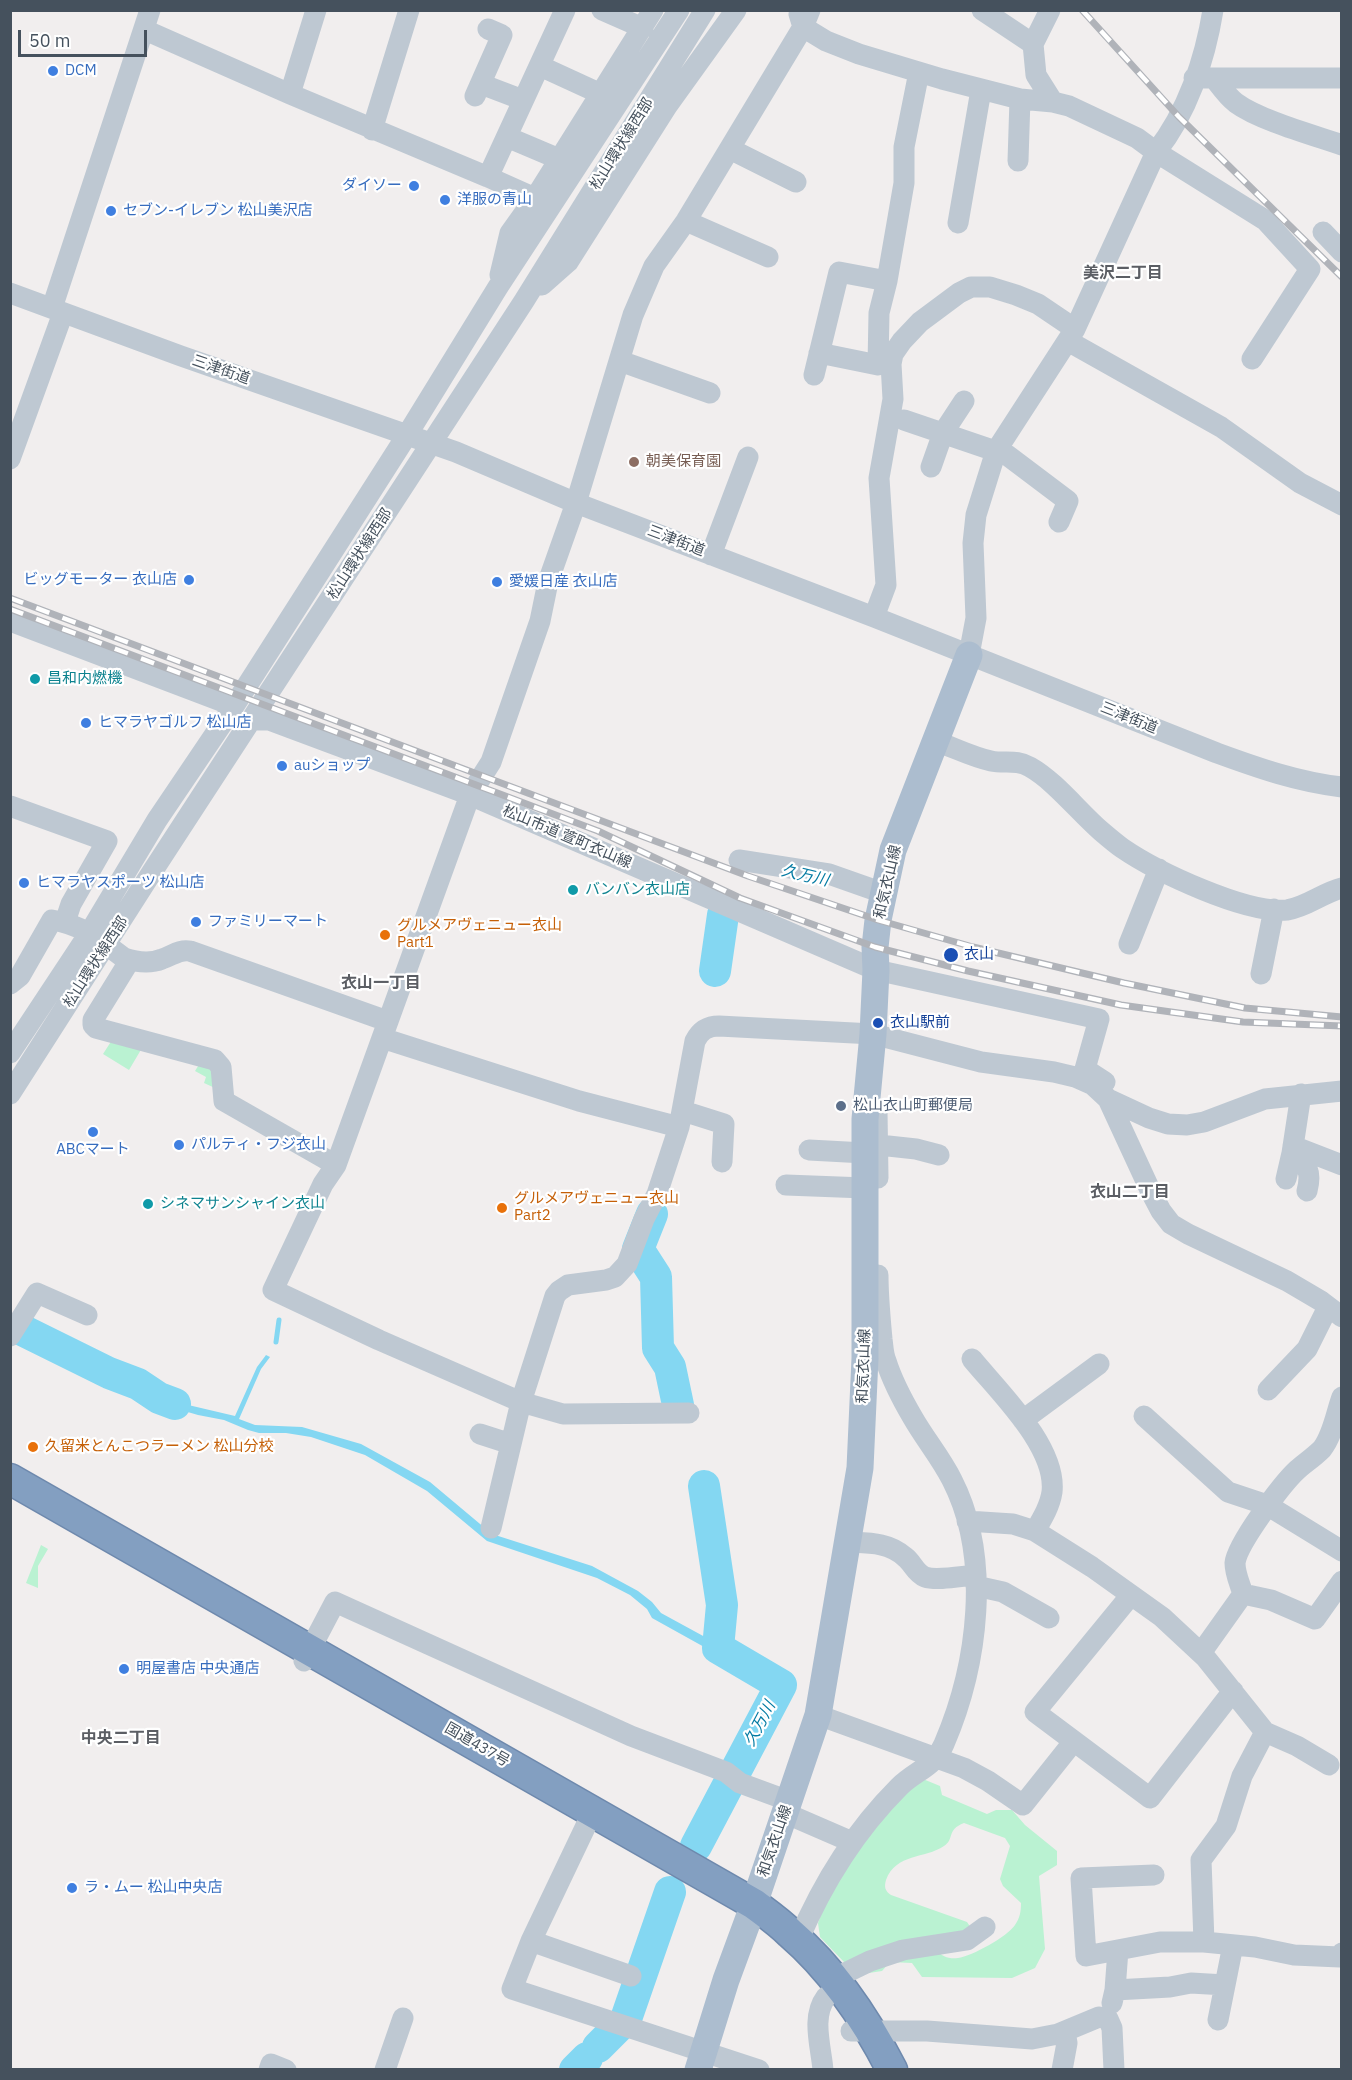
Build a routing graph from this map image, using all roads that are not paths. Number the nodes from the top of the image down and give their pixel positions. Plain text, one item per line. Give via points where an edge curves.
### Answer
1 (316, 10) edge
2 (409, 10) edge
3 (565, 10) edge
4 (602, 10) edge
5 (679, 10) edge
6 (705, 10) edge
7 (736, 10) edge
8 (982, 10) edge
9 (1050, 10) edge
10 (1213, 10) edge
11 (804, 16) edge
12 (648, 19) edge
13 (147, 20) edge
14 (488, 29) dead end
15 (1033, 44) junction
16 (540, 66) junction
17 (919, 72) junction
18 (1204, 78) junction
19 (1341, 78) edge
20 (981, 90) junction
21 (290, 94) junction
22 (601, 94) junction
23 (1020, 99) junction
24 (523, 100) junction
25 (1053, 102) junction
26 (372, 130) junction
27 (507, 137) junction
28 (1341, 145) edge
29 (730, 149) junction
30 (1156, 152) junction
31 (559, 159) junction
32 (1018, 161) dead end
33 (488, 177) junction
34 (796, 182) dead end
35 (535, 198) junction
36 (686, 221) junction
37 (958, 223) dead end
38 (1323, 232) dead end
39 (1341, 252) edge
40 (768, 257) dead end
41 (887, 280) junction
42 (498, 287) junction
43 (10, 293) edge
44 (524, 301) junction
45 (58, 310) junction
46 (1071, 335) junction
47 (819, 353) junction
48 (1252, 359) dead end
49 (620, 361) junction
50 (814, 375) dead end
51 (710, 393) dead end
52 (964, 401) dead end
53 (904, 420) dead end
54 (943, 433) junction
55 (407, 435) junction
56 (432, 444) junction
57 (996, 451) junction
58 (748, 457) dead end
59 (10, 459) edge
60 (931, 467) dead end
61 (576, 503) junction
62 (1341, 505) edge
63 (1059, 522) dead end
64 (711, 555) junction
65 (874, 617) junction
66 (10, 621) edge
67 (969, 655) junction
68 (234, 706) junction
69 (252, 720) junction
70 (935, 741) junction
71 (1341, 787) edge
72 (470, 795) junction
73 (10, 806) edge
74 (739, 860) dead end
75 (1159, 869) junction
76 (1341, 888) edge
77 (883, 893) junction
78 (1274, 909) junction
79 (65, 922) junction
80 (90, 932) junction
81 (1129, 944) dead end
82 (107, 945) junction
83 (130, 960) junction
84 (876, 970) junction
85 (1261, 974) dead end
86 (10, 984) edge
87 (385, 1029) junction
88 (873, 1034) junction
89 (10, 1053) edge
90 (1341, 1091) edge
91 (10, 1094) edge
92 (1301, 1094) junction
93 (1108, 1099) junction
94 (681, 1119) junction
95 (872, 1149) junction
96 (1293, 1149) junction
97 (809, 1150) dead end
98 (939, 1155) dead end
99 (722, 1162) dead end
100 (336, 1165) junction
101 (1341, 1165) edge
102 (1286, 1179) dead end
103 (786, 1185) dead end
104 (865, 1188) junction
105 (1307, 1191) dead end
106 (1335, 1312) edge
107 (87, 1315) dead end
108 (10, 1335) edge
109 (972, 1359) dead end
110 (1100, 1364) dead end
111 (1268, 1390) dead end
112 (1341, 1397) edge
113 (521, 1402) junction
114 (689, 1413) dead end
115 (1144, 1416) dead end
116 (1023, 1420) junction
117 (480, 1434) dead end
118 (511, 1444) junction
119 (10, 1479) edge
120 (10, 1498) edge
121 (1267, 1505) junction
122 (967, 1521) junction
123 (491, 1528) dead end
124 (1035, 1531) junction
125 (848, 1542) junction
126 (1341, 1551) edge
127 (976, 1581) junction
128 (1341, 1581) edge
129 (1244, 1594) junction
130 (1131, 1595) junction
131 (1049, 1618) dead end
132 (1201, 1653) junction
133 (307, 1656) junction
134 (1233, 1691) junction
135 (818, 1715) junction
136 (1265, 1732) junction
137 (1074, 1741) junction
138 (937, 1757) junction
139 (1329, 1765) dead end
140 (787, 1807) junction
141 (589, 1817) junction
142 (852, 1842) junction
143 (1154, 1875) dead end
144 (751, 1912) junction
145 (985, 1927) dead end
146 (531, 1941) junction
147 (798, 1941) junction
148 (1204, 1942) junction
149 (1233, 1945) junction
150 (1118, 1950) junction
151 (1341, 1953) edge
152 (631, 1976) dead end
153 (1225, 1984) junction
154 (830, 1988) junction
155 (1115, 1990) junction
156 (404, 2018) dead end
157 (1108, 2019) junction
158 (1218, 2020) dead end
159 (862, 2031) junction
160 (1065, 2031) junction
161 (701, 2060) edge
162 (269, 2070) edge
163 (286, 2070) edge
164 (385, 2070) edge
165 (759, 2070) edge
166 (823, 2070) edge
167 (873, 2070) edge
168 (892, 2070) edge
169 (1062, 2070) edge
170 (1114, 2070) edge

1 - 21 street
2 - 26 street
3 - 16 street
4 - 12 street
5 - 42 street, 松山環状線西部
6 - 44 street, 松山環状線西部
7 - 44 street via 667,105 567,262
8 - 15 street
9 - 15 street
10 - 18 street via 1204,52
11 - 17 street via 825,41
11 - 29 street
12 - 22 street
13 - 21 street
13 - 45 street
14 - 24 street via 502,35 478,90
15 - 25 street via 1036,75
16 - 22 street
16 - 24 street
17 - 20 street
17 - 41 street via 904,147 904,183
18 - 19 street
18 - 28 street via 1252,112
18 - 30 street
20 - 23 street
20 - 37 street
21 - 26 street
22 - 31 street
23 - 25 street
23 - 32 street
24 - 27 street
25 - 30 street via 1137,138
26 - 33 street
27 - 31 street
27 - 33 street
29 - 34 street
29 - 36 street
30 - 46 street
30 - 48 street via 1265,220 1310,269
31 - 35 street
33 - 35 street
35 - 42 street via 510,233
36 - 40 street
36 - 49 street via 654,266 633,315
38 - 39 street
41 - 47 street via 839,272
41 - 47 street via 879,312 878,365
42 - 55 street, 松山環状線西部
43 - 45 street, 三津街道
44 - 56 street, 松山環状線西部
45 - 55 street, 三津街道
45 - 59 street
46 - 57 street
46 - 62 street via 1221,427 1300,483
46 - 65 street via 1038,304 990,287 971,287 921,322 902,341 891,364 893,399 879,478 886,585
47 - 50 street
49 - 51 street
49 - 61 street
52 - 54 street
53 - 54 street
54 - 57 street
54 - 60 street
55 - 56 street, 三津街道
55 - 68 street, 松山環状線西部
56 - 61 street, 三津街道
56 - 69 street, 松山環状線西部
57 - 63 street via 1068,501
57 - 67 street via 976,516 976,618
58 - 64 street
61 - 64 street, 三津街道
61 - 72 street via 491,762
64 - 65 street, 三津街道
65 - 67 street, 三津街道
66 - 68 street
67 - 70 main road, 和気衣山線
67 - 71 street, 三津街道 via 1272,773
68 - 80 street, 松山環状線西部 via 157,820
69 - 72 street, 松山市道 萱町衣山線 via 269,720
69 - 82 street, 松山環状線西部
70 - 75 street via 990,760 1011,760 1030,767 1122,848
70 - 77 main road, 和気衣山線 via 893,849
72 - 84 street, 松山市道 萱町衣山線
72 - 87 street
73 - 79 street via 107,841
74 - 77 street via 829,874
75 - 78 street via 1232,900
75 - 81 street
76 - 78 street via 1302,906
77 - 84 main road, 和気衣山線
78 - 85 street
79 - 80 street
79 - 86 street via 52,920 20,976
80 - 82 street
80 - 89 street, 松山環状線西部
82 - 83 street
82 - 91 street, 松山環状線西部
83 - 87 street via 152,962 182,950 190,951
83 - 100 street via 93,1020 96,1028 215,1060 221,1067 224,1101
84 - 88 main road, 和気衣山線
84 - 93 street, 松山市道 萱町衣山線 via 1099,1019 1085,1069 1116,1089
87 - 94 street via 579,1101
87 - 100 street
88 - 93 street via 981,1062 1075,1077 1093,1085
88 - 94 street via 708,1028 695,1041
88 - 95 main road, 和気衣山線 via 868,1086
90 - 92 street
92 - 93 street via 1265,1099 1187,1125 1149,1118
92 - 96 street
93 - 106 street via 1170,1224 1287,1281
94 - 99 street via 724,1124
94 - 113 street via 657,1194 625,1268 610,1279 568,1285 555,1296
95 - 97 street
95 - 98 street via 916,1149
95 - 104 main road, 和気衣山線
95 - 122 street via 878,1297 885,1359 912,1418 952,1480
96 - 101 street
96 - 102 street
96 - 105 street via 1308,1168 1311,1178
100 - 113 street via 323,1184 273,1290
103 - 104 street
104 - 125 main road, 和気衣山線 via 865,1358 860,1457
106 - 111 street
107 - 108 street via 37,1293
109 - 116 street
110 - 116 street
112 - 121 street via 1323,1448 1297,1470
113 - 114 street via 563,1414
113 - 118 street
115 - 121 street via 1228,1492
116 - 124 street via 1045,1455 1052,1492
117 - 118 street
118 - 123 street
119 - 133 highway, 国道437号
120 - 133 highway, 国道437号
121 - 126 street
121 - 129 street via 1235,1561
122 - 124 street via 1012,1524
122 - 127 street
124 - 130 street
125 - 127 street via 891,1548 905,1557 918,1574 930,1578
125 - 135 main road, 和気衣山線
127 - 131 street
127 - 138 street via 976,1611 964,1687
128 - 129 street via 1315,1619 1271,1600
129 - 132 street
130 - 132 street
130 - 137 street via 1035,1712
132 - 134 street
133 - 140 street via 335,1602 631,1736 733,1777
133 - 141 highway, 国道437号
134 - 136 street
134 - 137 street via 1150,1798
135 - 138 street
135 - 140 main road, 和気衣山線
136 - 139 street
136 - 148 street via 1242,1776 1226,1826 1201,1860
137 - 138 street via 1023,1805 988,1781
138 - 142 street via 901,1785
140 - 142 street
140 - 144 main road, 和気衣山線
141 - 144 highway, 国道437号
141 - 146 street
142 - 147 street via 816,1900
143 - 150 street via 1081,1878 1086,1956
144 - 147 highway, 国道437号
144 - 154 highway, 国道437号 via 779,1946
144 - 161 main road, 和気衣山線
145 - 154 street via 967,1940 903,1950 870,1961
146 - 152 street via 607,1976
146 - 161 street via 512,1989
147 - 154 highway, 国道437号
148 - 149 street
148 - 150 street via 1160,1942
149 - 151 street via 1294,1955 1340,1957
149 - 153 street
150 - 155 street
153 - 155 street
153 - 158 street
154 - 159 highway, 国道437号
154 - 166 street via 818,2015
155 - 157 street
156 - 164 street
157 - 160 street via 1099,2017
157 - 170 street
159 - 160 street via 927,2031 1032,2039
159 - 167 highway, 国道437号
159 - 168 highway, 国道437号
160 - 169 street
161 - 165 street
162 - 163 street via 271,2064

